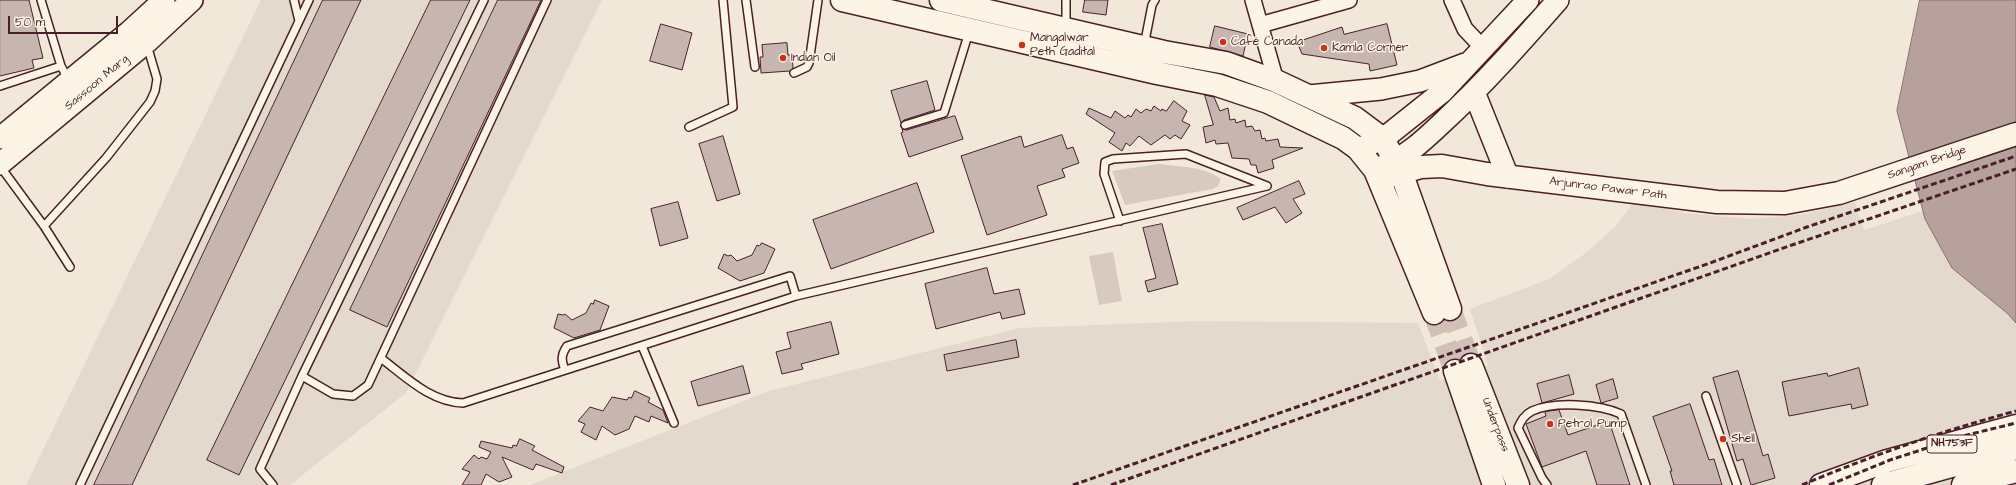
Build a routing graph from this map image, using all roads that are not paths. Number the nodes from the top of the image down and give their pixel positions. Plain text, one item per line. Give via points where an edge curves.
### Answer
1 (41, 0) edge
2 (164, 0) edge
3 (192, 0) edge
4 (294, 0) edge
5 (309, 0) edge
6 (484, 0) edge
7 (547, 0) edge
8 (723, 0) edge
9 (746, 0) edge
10 (818, 0) edge
11 (842, 0) edge
12 (941, 0) edge
13 (1066, 0) edge
14 (1155, 0) edge
15 (1253, 0) edge
16 (1350, 0) edge
17 (1452, 0) edge
18 (1528, 0) edge
19 (1558, 0) edge
20 (299, 21) junction
21 (1260, 25) junction
22 (1066, 29) junction
23 (969, 30) junction
24 (147, 42) junction
25 (1144, 47) junction
26 (1477, 55) junction
27 (755, 66) dead end
28 (794, 73) dead end
29 (65, 74) junction
30 (1276, 81) junction
31 (0, 86) edge
32 (1474, 92) junction
33 (1309, 96) junction
34 (905, 125) dead end
35 (689, 127) dead end
36 (2016, 134) edge
37 (0, 138) edge
38 (1383, 139) junction
39 (1358, 149) junction
40 (1402, 162) junction
41 (0, 165) edge
42 (1467, 171) junction
43 (1508, 177) junction
44 (1380, 181) junction
45 (1839, 193) joint
46 (1409, 196) junction
47 (1120, 221) junction
48 (44, 226) junction
49 (70, 267) dead end
50 (796, 296) junction
51 (642, 346) junction
52 (382, 358) junction
53 (565, 370) junction
54 (302, 376) junction
55 (1706, 396) dead end
56 (674, 423) dead end
57 (2016, 426) edge
58 (2016, 448) edge
59 (2016, 471) edge
60 (1888, 476) edge
61 (1842, 481) edge
62 (80, 485) edge
63 (273, 485) edge
64 (1494, 485) edge
65 (1518, 485) edge
66 (1547, 485) edge
67 (1646, 485) edge
68 (1737, 485) edge
69 (1821, 485) edge
70 (1963, 485) edge

1 - 29 lane
2 - 29 main road, Sassoon Marg via 129,32
3 - 24 main road, Sassoon Marg
4 - 20 lane
5 - 20 lane
6 - 54 lane
7 - 52 lane
8 - 35 lane via 733,107
9 - 27 lane
10 - 28 lane via 809,63 807,67
11 - 23 main road
12 - 22 main road via 996,10
13 - 22 lane
14 - 25 lane
15 - 21 street
16 - 21 street
17 - 26 street
18 - 26 main road
19 - 32 main road
20 - 62 lane
21 - 30 street
22 - 25 main road
23 - 34 lane via 944,113
23 - 39 main road via 1217,85 1268,102 1343,138
24 - 41 main road, Sassoon Marg
24 - 48 lane via 157,79 150,102 106,158
25 - 30 main road via 1226,63
26 - 33 main road via 1420,81 1381,89
26 - 38 main road via 1442,92
29 - 31 lane
29 - 37 main road, Sassoon Marg
30 - 33 main road
32 - 40 main road
32 - 43 main road
33 - 38 main road via 1355,118
36 - 45 main road, Sangam Bridge
38 - 39 main road
38 - 40 main road
39 - 44 main road
40 - 42 main road, Arjunrao Pawar Path via 1421,167 1442,166
40 - 44 main road, Arjunrao Pawar Path
40 - 46 main road
41 - 48 lane
42 - 43 main road, Arjunrao Pawar Path
42 - 46 main road via 1426,179 1419,183
43 - 45 main road, Arjunrao Pawar Path via 1717,202 1785,203
44 - 46 main road via 1442,311
47 - 47 lane via 1213,199 1267,186 1186,154 1113,160 1105,162 1104,174
47 - 50 lane
48 - 49 lane
50 - 51 lane
50 - 53 lane via 790,276 574,343 562,352 561,360
51 - 53 lane
51 - 56 lane
52 - 53 lane via 435,398 449,403 463,403
52 - 54 lane via 368,385 353,396 333,394
54 - 63 lane via 260,469
55 - 68 lane
57 - 60 main road, NH753F
58 - 60 main road, NH753F
59 - 70 main road
60 - 61 main road, NH753F
61 - 69 main road, NH753F
64 - 65 main road, Underpass via 1463,368
66 - 67 lane via 1518,428 1522,418 1532,411 1576,405 1603,408 1621,414

